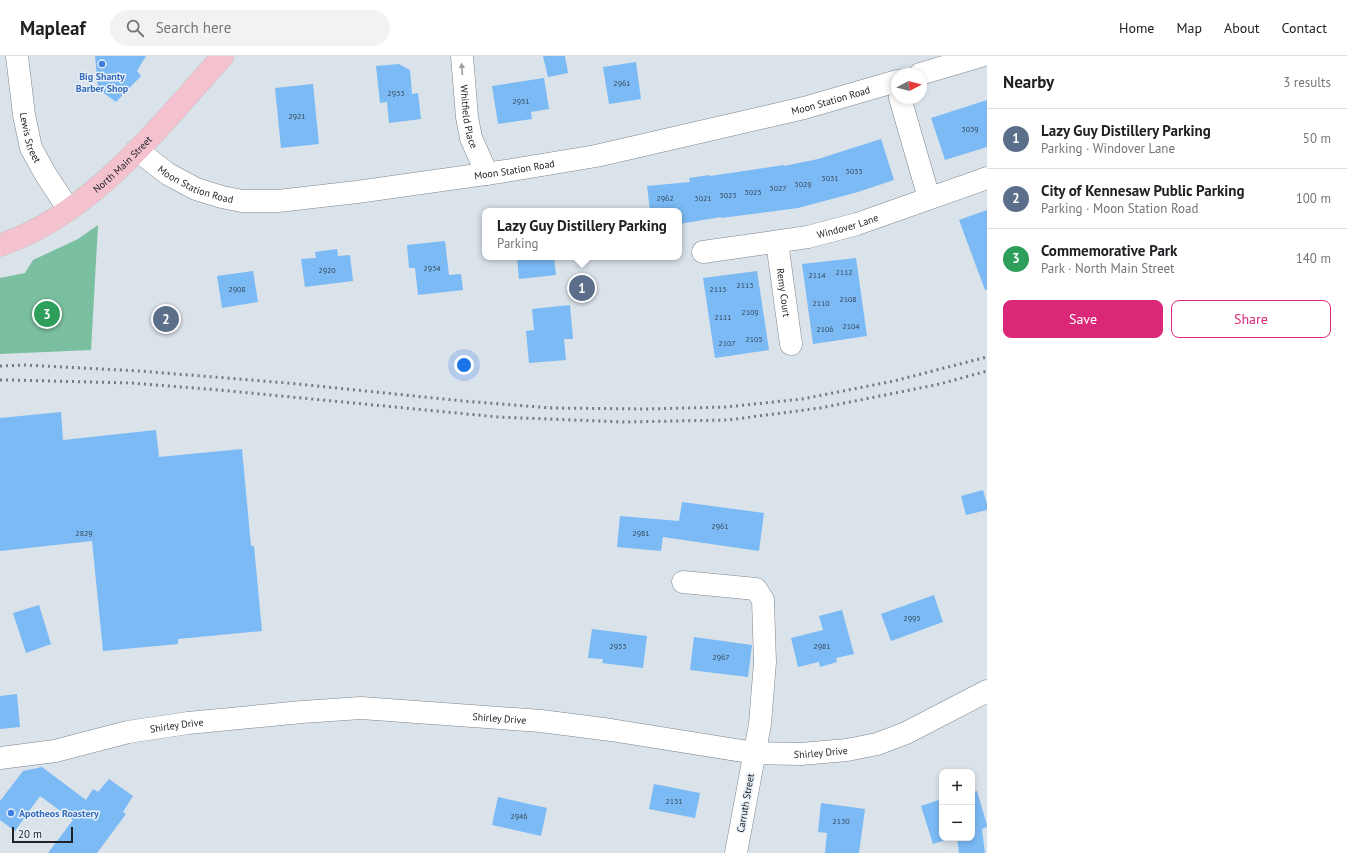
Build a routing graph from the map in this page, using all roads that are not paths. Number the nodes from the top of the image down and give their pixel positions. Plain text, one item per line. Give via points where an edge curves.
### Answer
1 (17, 56) edge
2 (223, 56) edge
3 (462, 56) edge
4 (981, 56) edge
5 (927, 72) edge
6 (891, 88) edge
7 (902, 104) edge
8 (137, 150) junction
9 (487, 174) junction
10 (987, 178) edge
11 (929, 198) junction
12 (69, 210) junction
13 (777, 242) junction
14 (0, 245) edge
15 (703, 252) dead end
16 (791, 344) dead end
17 (683, 582) dead end
18 (987, 691) edge
19 (755, 753) junction
20 (0, 758) edge
21 (736, 853) edge

1 - 12 street, Lewis Street via 31,148
2 - 8 main road, North Main Street
9 -> 3 street, Whitfield Place via 471,138
4 - 5 street
6 - 9 street, Moon Station Road via 596,156
7 - 11 street
8 - 9 street, Moon Station Road via 168,174 196,189 242,201 278,201
8 - 12 main road, North Main Street
10 - 11 street, Windover Lane
11 - 13 street, Windover Lane via 857,224
12 - 14 main road, North Main Street via 20,238
13 - 15 street, Windover Lane
13 - 16 street, Remy Court
17 - 19 street, Carruth Street via 756,589 763,600 765,662
18 - 19 street, Shirley Drive via 906,733 877,744 802,754
19 - 20 street, Shirley Drive via 541,721 361,708 188,723 128,732 55,751
19 - 21 street, Carruth Street

